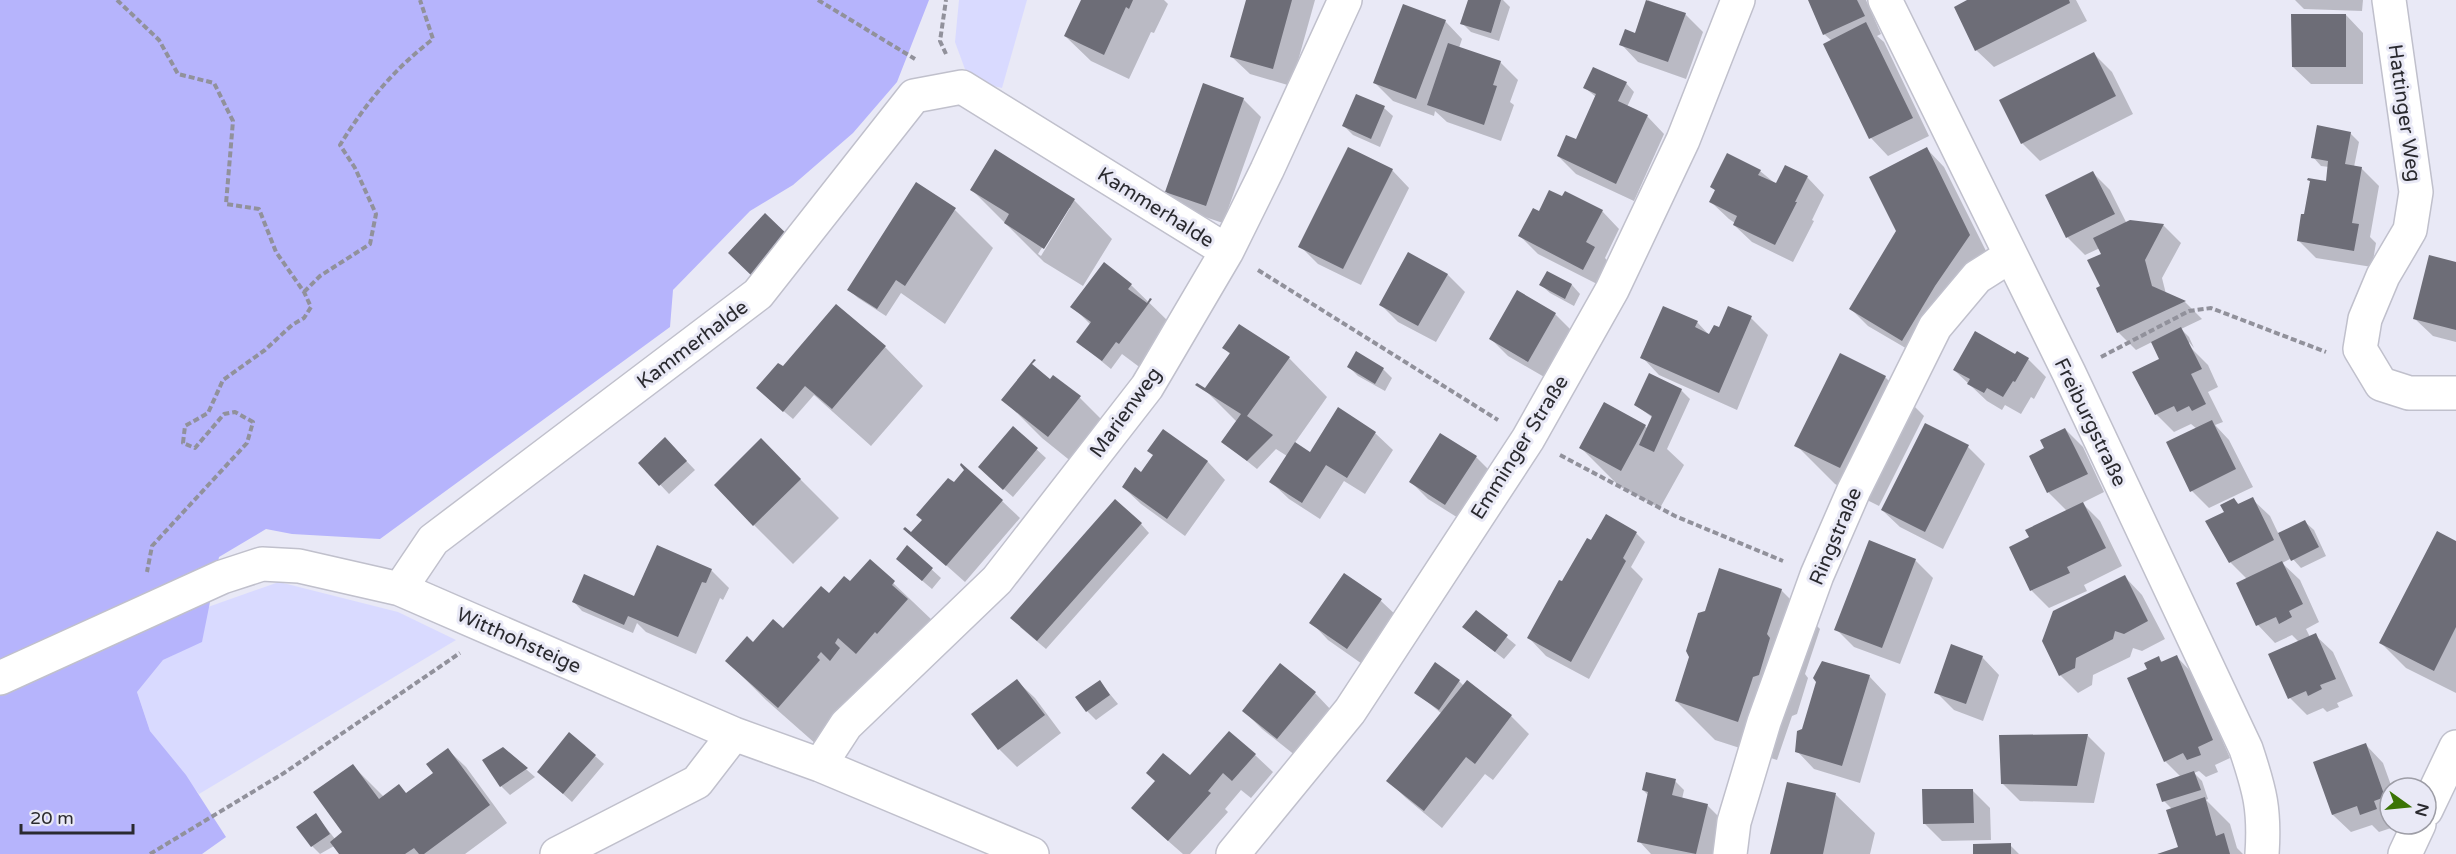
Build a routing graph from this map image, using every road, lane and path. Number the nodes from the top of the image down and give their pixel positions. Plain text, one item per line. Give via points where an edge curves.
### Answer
1 (117, 0) edge
2 (420, 0) edge
3 (818, 0) edge
4 (946, 0) edge
5 (1346, 0) edge
6 (1738, 0) edge
7 (1885, 0) edge
8 (2389, 0) edge
9 (962, 87) junction
10 (1227, 250) junction
11 (2010, 256) junction
12 (304, 292) junction
13 (2371, 370) junction
14 (2069, 374) junction
15 (2456, 393) edge
16 (400, 589) junction
17 (162, 604) junction
18 (496, 629) junction
19 (0, 678) edge
20 (734, 734) junction
21 (2456, 747) edge
22 (819, 765) junction
23 (2438, 785) edge
24 (2413, 836) edge
25 (150, 854) edge
26 (556, 854) edge
27 (1032, 854) edge
28 (1233, 854) edge
29 (1730, 854) edge
30 (2262, 854) edge
31 (2405, 854) edge

1 - 12 path via 159,40 178,74 214,83 233,121 226,204 258,209 276,252
2 - 12 path via 433,39 406,59 364,106 340,145 376,214 370,244 320,276
3 - 9 path
4 - 9 path via 940,42
5 - 10 street, Marienweg
6 - 28 street, Emminger Straße via 1683,140 1612,290 1528,438 1350,711
7 - 11 street, Freiburgstraße
8 - 13 street, Hattinger Weg via 2416,192 2410,230 2383,276 2365,319 2360,349
9 - 10 street, Kammerhalde
9 - 16 street, Kammerhalde via 914,96 758,294 433,540
10 - 22 street, Marienweg via 1147,387 997,580 846,725
11 - 14 street, Freiburgstraße
11 - 29 street, Ringstraße via 1977,277 1935,327 1854,490 1817,575 1764,722 1734,822
12 - 17 path via 311,307 304,318 223,380 208,413 185,426 183,443 195,448 224,414 235,412 253,423 247,443 152,546 143,591
13 - 14 path via 2211,308 2189,311
13 - 15 street via 2381,384 2409,393
14 - 30 street, Freiburgstraße via 2246,749 2261,792
16 - 17 street, Witthohsteige via 299,566 262,564
16 - 18 street, Witthohsteige
17 - 19 street, Witthohsteige
18 - 20 street, Witthohsteige
18 - 25 path via 284,773
20 - 22 street, Witthohsteige
20 - 26 street via 697,782
21 - 23 street
22 - 27 street, Witthohsteige
24 - 31 street

